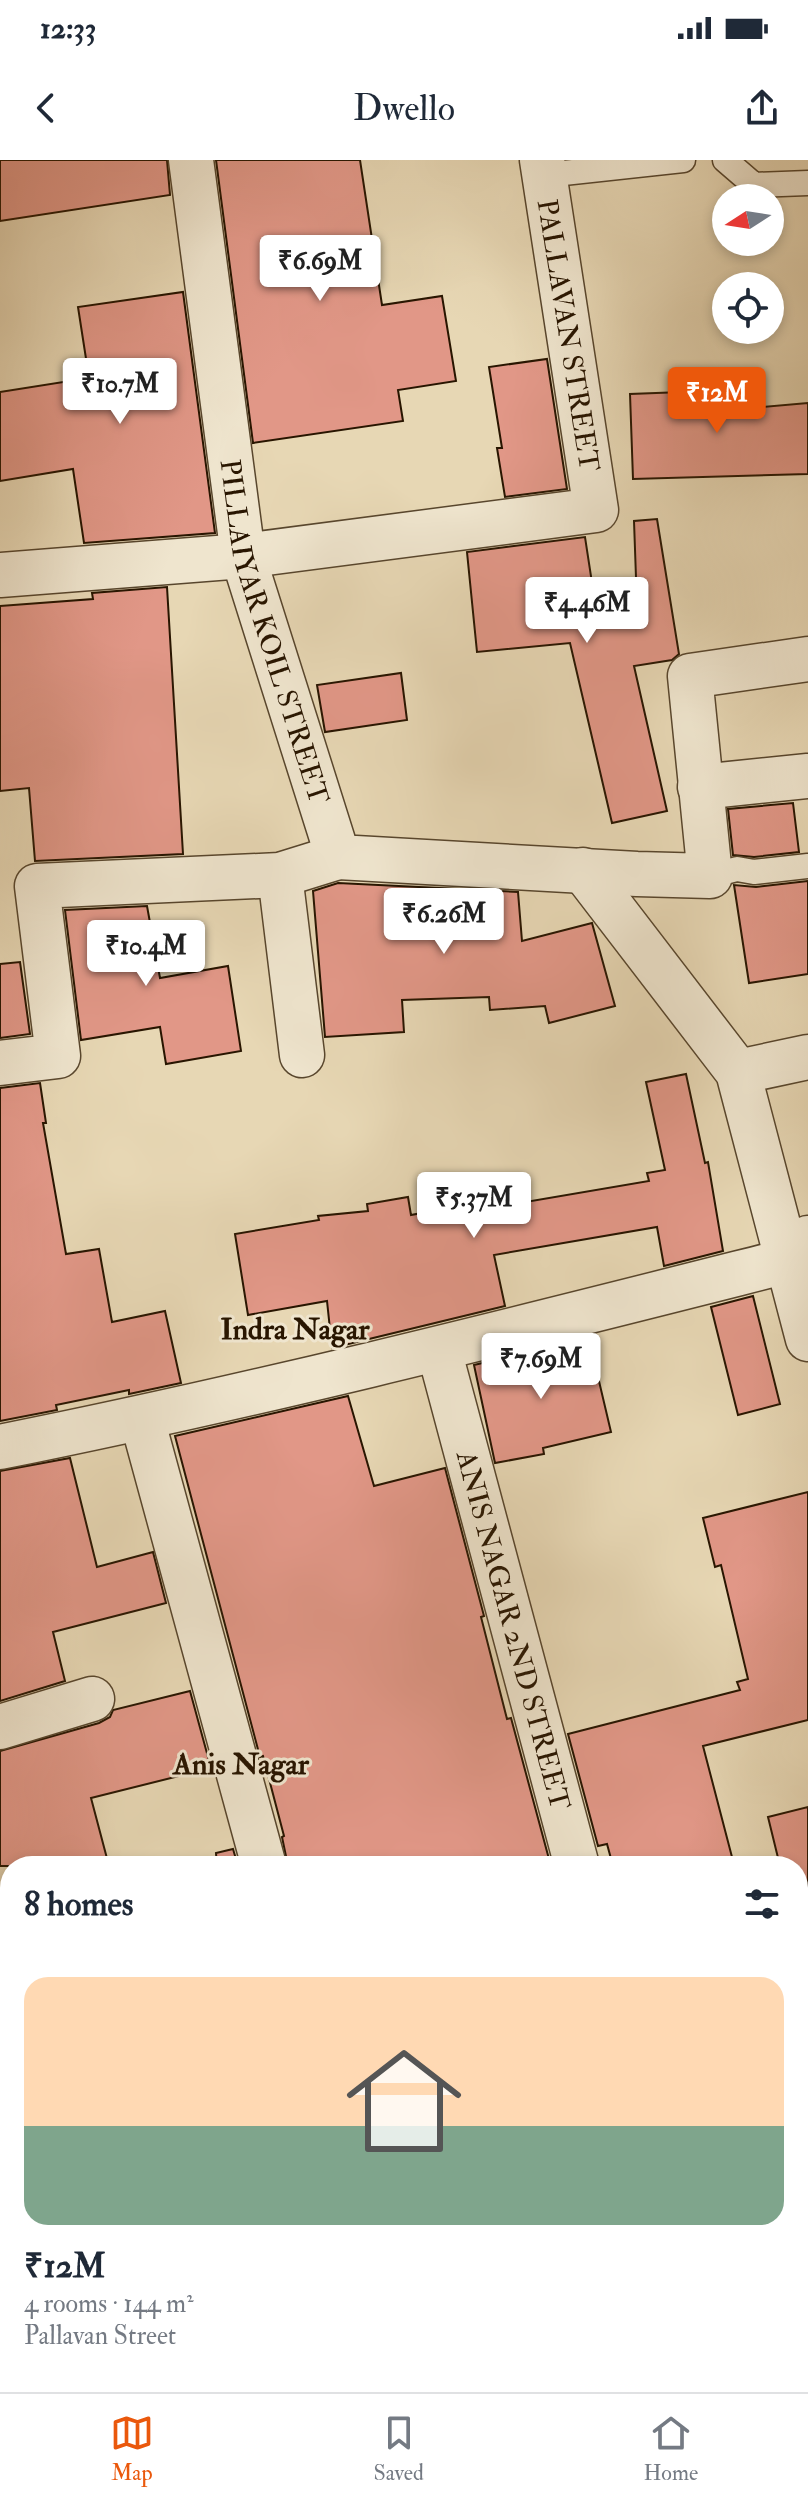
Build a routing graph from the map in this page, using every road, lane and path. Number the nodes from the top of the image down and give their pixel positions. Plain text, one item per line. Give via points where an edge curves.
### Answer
1 (191, 160) edge
2 (683, 160) edge
3 (725, 160) edge
4 (544, 168) edge
5 (808, 183) edge
6 (243, 556) junction
7 (0, 575) edge
8 (808, 659) edge
9 (808, 776) edge
10 (700, 787) junction
11 (338, 857) junction
12 (808, 866) edge
13 (583, 870) junction
14 (280, 875) junction
15 (710, 876) junction
16 (302, 1055) dead end
17 (808, 1057) edge
18 (0, 1063) edge
19 (738, 1072) junction
20 (798, 1249) edge
21 (808, 1339) edge
22 (439, 1350) junction
23 (142, 1419) junction
24 (0, 1447) edge
25 (92, 1699) dead end
26 (0, 1727) edge
27 (261, 1856) edge
28 (574, 1856) edge

1 - 6 street, PILLAIYAR KOIL STREET
2 - 4 lane
3 - 5 lane via 754,185
4 - 6 street, PALLAVAN STREET via 596,510
6 - 7 street
6 - 11 street, PILLAIYAR KOIL STREET
8 - 10 street via 690,676
9 - 10 street
10 - 15 street
11 - 13 street
11 - 14 street
12 - 15 lane via 737,869
13 - 15 street
13 - 19 street
14 - 16 street
14 - 18 street via 37,886 58,1056
17 - 19 street
19 - 20 street
20 - 21 street
20 - 22 street
22 - 23 street
22 - 28 street, ANIS NAGAR 2ND STREET
23 - 24 street
23 - 27 street
25 - 26 street

